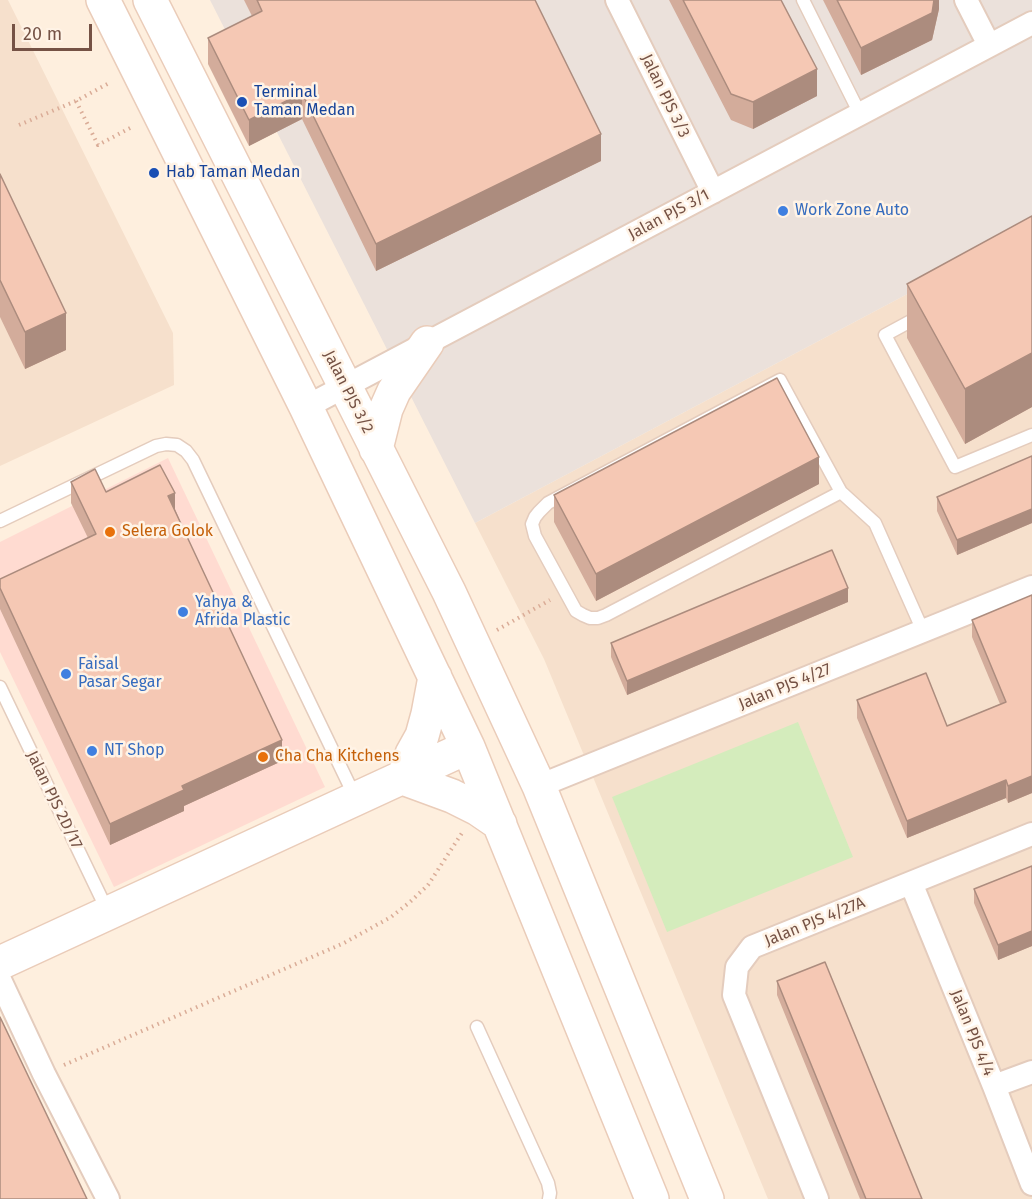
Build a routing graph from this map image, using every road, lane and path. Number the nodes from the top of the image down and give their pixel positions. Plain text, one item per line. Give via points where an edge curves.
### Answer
1 (103, 0) edge
2 (150, 0) edge
3 (617, 0) edge
4 (803, 0) edge
5 (966, 0) edge
6 (1032, 23) edge
7 (989, 45) junction
8 (119, 78) dead end
9 (76, 101) junction
10 (860, 114) junction
11 (128, 119) dead end
12 (19, 125) dead end
13 (712, 192) junction
14 (938, 306) edge
15 (427, 343) junction
16 (345, 386) junction
17 (306, 407) junction
18 (1032, 435) edge
19 (376, 449) junction
20 (841, 492) junction
21 (0, 521) edge
22 (1032, 588) edge
23 (565, 591) junction
24 (923, 631) junction
25 (473, 644) junction
26 (435, 677) junction
27 (0, 687) edge
28 (468, 747) junction
29 (403, 778) junction
30 (539, 786) junction
31 (356, 800) junction
32 (489, 816) junction
33 (1032, 834) edge
34 (911, 883) junction
35 (109, 913) junction
36 (0, 963) edge
37 (0, 980) edge
38 (477, 1027) dead end
39 (1032, 1071) edge
40 (44, 1074) junction
41 (994, 1086) junction
42 (1032, 1184) edge
43 (108, 1199) edge
44 (549, 1199) edge
45 (652, 1199) edge
46 (707, 1199) edge
47 (817, 1199) edge

1 - 17 main road
2 - 16 main road, Jalan PJS 3/2
3 - 13 street, Jalan PJS 3/3
4 - 10 lane
5 - 7 street
6 - 7 street, Jalan PJS 3/1
7 - 10 street, Jalan PJS 3/1
8 - 9 path
9 - 11 path via 98,145 132,128
9 - 12 path
10 - 13 street, Jalan PJS 3/1
13 - 15 street, Jalan PJS 3/1
14 - 18 lane via 885,334 956,467
15 - 16 street, Jalan PJS 3/1
15 - 19 main road via 394,391
16 - 17 street, Jalan PJS 3/1
16 - 19 main road, Jalan PJS 3/2
17 - 26 main road
19 - 25 main road, Jalan PJS 3/2
20 - 23 lane via 598,618 576,611
20 - 23 lane via 780,380 548,503 532,524
20 - 24 lane via 875,523
21 - 31 lane via 156,446 177,445 186,451
22 - 24 street, Jalan PJS 4/27
23 - 25 path
24 - 30 street, Jalan PJS 4/27
25 - 30 main road, Jalan PJS 3/2
26 - 28 main road
26 - 29 main road via 422,736
27 - 35 lane, Jalan PJS 2D/17
28 - 29 main road
28 - 32 main road
29 - 31 main road
29 - 32 main road via 452,796
30 - 46 main road
31 - 35 main road
32 - 40 path via 428,885 391,917 344,943
32 - 45 main road
33 - 34 street, Jalan PJS 4/27A
34 - 41 street, Jalan PJS 4/4
34 - 47 street, Jalan PJS 4/27A via 752,947 737,967 734,995
35 - 36 main road
37 - 40 street
38 - 44 lane via 548,1183
39 - 41 street
40 - 43 street
41 - 42 street, Jalan PJS 4/4

